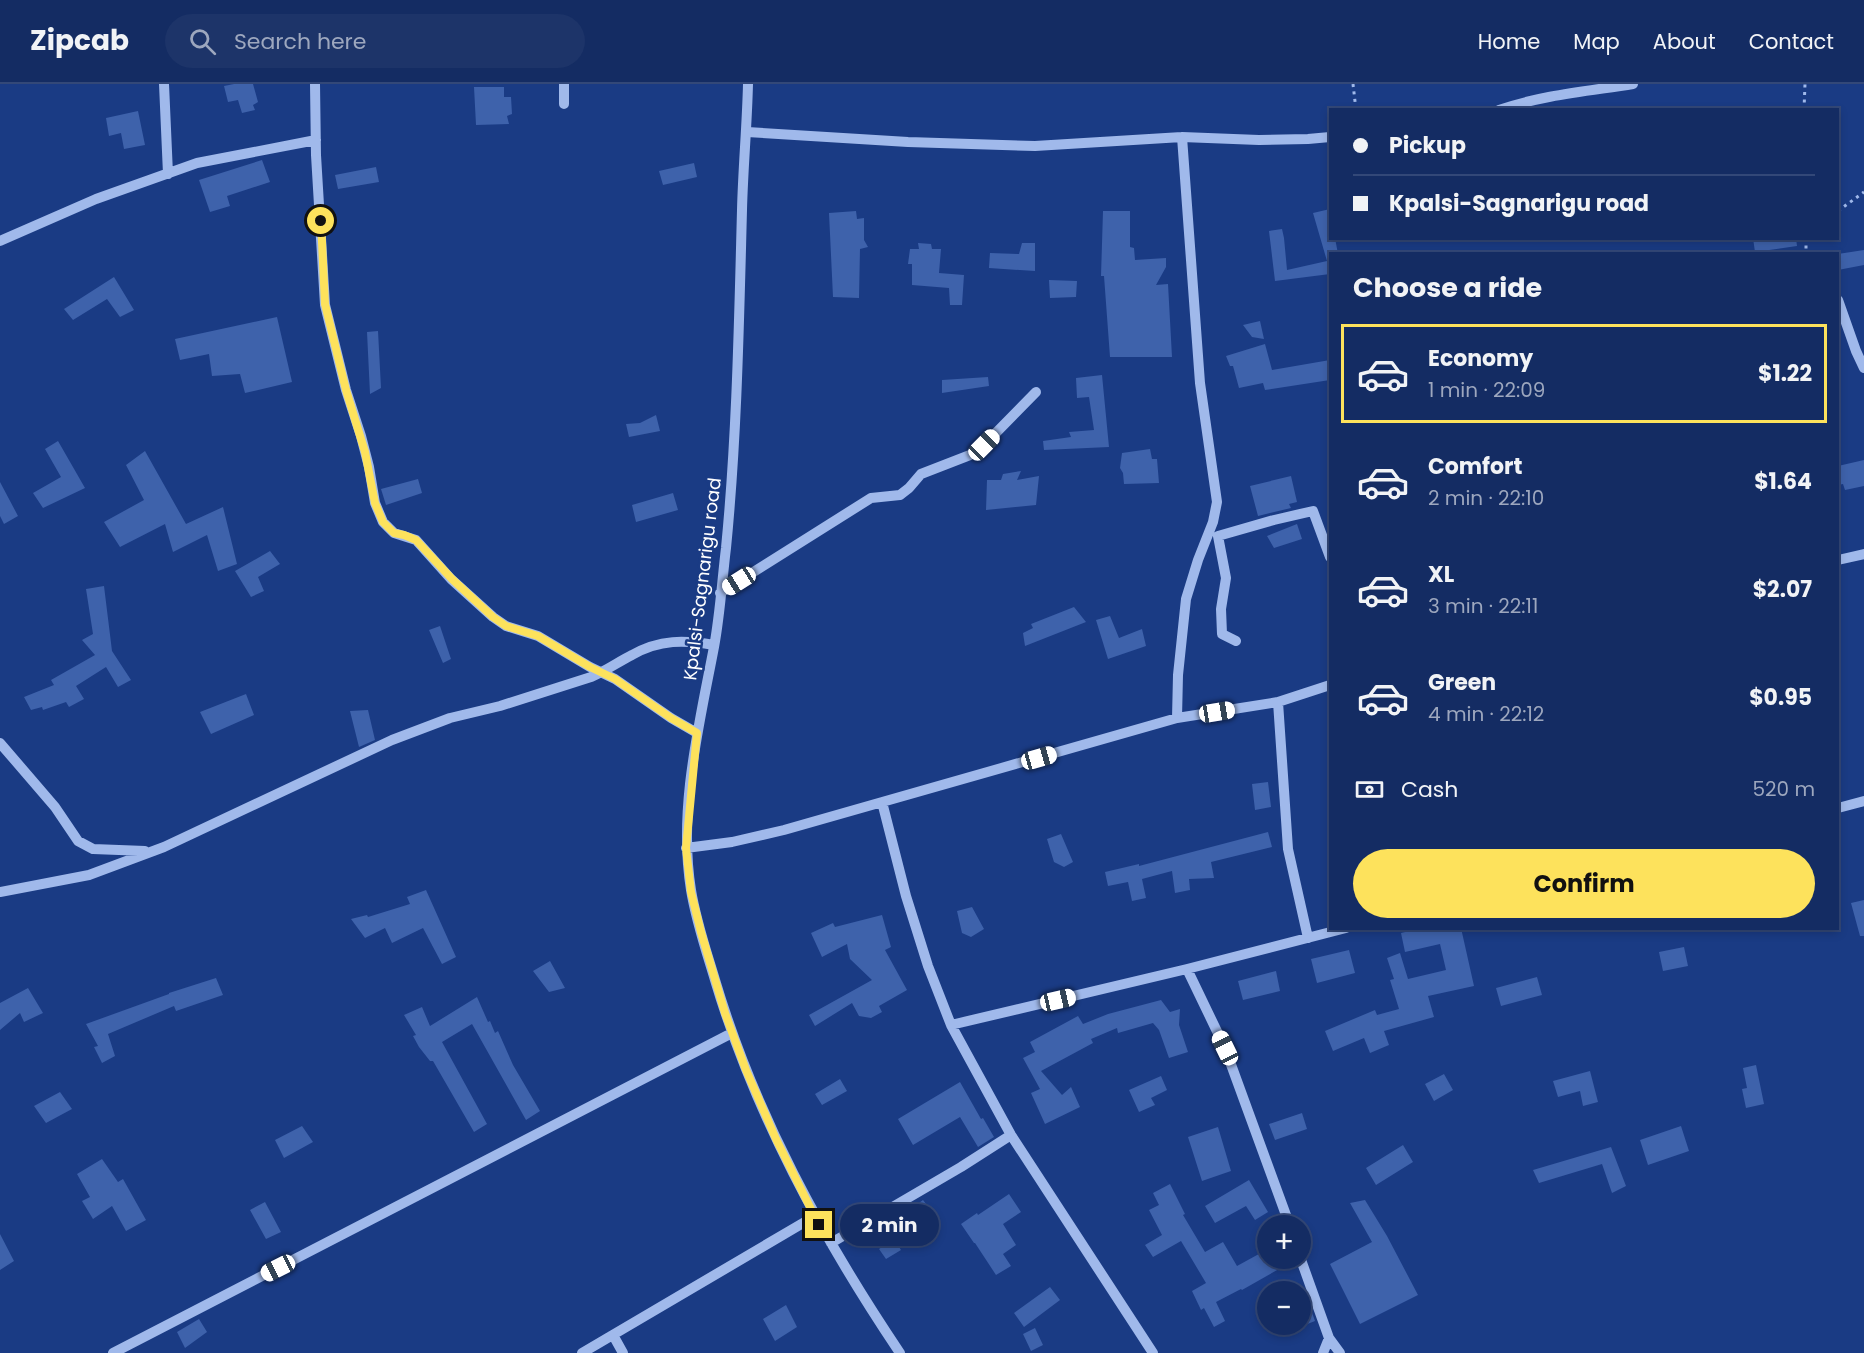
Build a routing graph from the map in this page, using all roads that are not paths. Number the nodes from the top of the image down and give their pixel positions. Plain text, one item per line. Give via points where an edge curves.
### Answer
1 (164, 84) edge
2 (315, 84) edge
3 (564, 84) edge
4 (748, 84) edge
5 (1633, 84) edge
6 (564, 104) dead end
7 (1504, 108) edge
8 (747, 132) junction
9 (1329, 136) edge
10 (1182, 137) junction
11 (316, 140) junction
12 (168, 174) junction
13 (0, 241) edge
14 (1839, 303) edge
15 (1864, 368) edge
16 (1036, 392) dead end
17 (1329, 554) edge
18 (1864, 554) edge
19 (1839, 560) edge
20 (720, 593) junction
21 (1236, 641) dead end
22 (714, 645) junction
23 (602, 673) junction
24 (1329, 686) edge
25 (1278, 702) junction
26 (1177, 718) junction
27 (697, 733) junction
28 (0, 743) edge
29 (1864, 801) edge
30 (882, 802) junction
31 (1839, 808) edge
32 (686, 848) junction
33 (152, 852) junction
34 (0, 892) edge
35 (1338, 930) edge
36 (1308, 938) junction
37 (1186, 969) junction
38 (951, 1025) junction
39 (732, 1032) junction
40 (1011, 1135) junction
41 (1286, 1215) edge
42 (815, 1216) junction
43 (831, 1243) junction
44 (1304, 1269) edge
45 (613, 1335) junction
46 (1329, 1338) junction
47 (113, 1353) edge
48 (582, 1353) edge
49 (623, 1353) edge
50 (900, 1353) edge
51 (1153, 1353) edge
52 (1323, 1353) edge
53 (1340, 1353) edge

1 - 12 street
2 - 11 street
3 - 6 street
4 - 8 street, Kpalsi-Sagnarigu road
5 - 7 street
8 - 10 street via 1035,146
8 - 20 street, Kpalsi-Sagnarigu road via 732,484
9 - 10 street via 1259,140
10 - 26 street via 1200,383 1217,502 1186,599
11 - 12 street via 196,163
11 - 23 street via 325,304 380,517 390,530 416,540 493,617 506,626 546,640
12 - 13 street via 96,199
14 - 15 street
16 - 20 street via 970,455 921,474 900,495 871,498
17 - 21 street via 1313,511 1218,536 1226,578 1222,634
18 - 19 street
20 - 22 street, Kpalsi-Sagnarigu road
22 - 23 street via 688,641 660,644 640,650
22 - 27 street, Kpalsi-Sagnarigu road
23 - 27 street
23 - 33 street via 500,706 450,717 392,740
24 - 25 street
25 - 26 street
25 - 36 street via 1288,849
26 - 30 street
27 - 32 street, Kpalsi-Sagnarigu road
28 - 33 street via 55,807 78,841 93,849
29 - 31 street
30 - 32 street via 742,840
30 - 38 street via 906,896
32 - 39 street, Kpalsi-Sagnarigu road via 691,892
33 - 34 street via 89,875
35 - 36 street
36 - 37 street
37 - 38 street
37 - 41 street via 1225,1048
38 - 40 street
39 - 42 street, Kpalsi-Sagnarigu road via 776,1139
39 - 47 street
40 - 43 street
40 - 51 street
42 - 43 street, Kpalsi-Sagnarigu road
42 - 45 street
43 - 50 street, Kpalsi-Sagnarigu road
44 - 46 street
45 - 48 street
45 - 49 street
46 - 52 street
46 - 53 street

